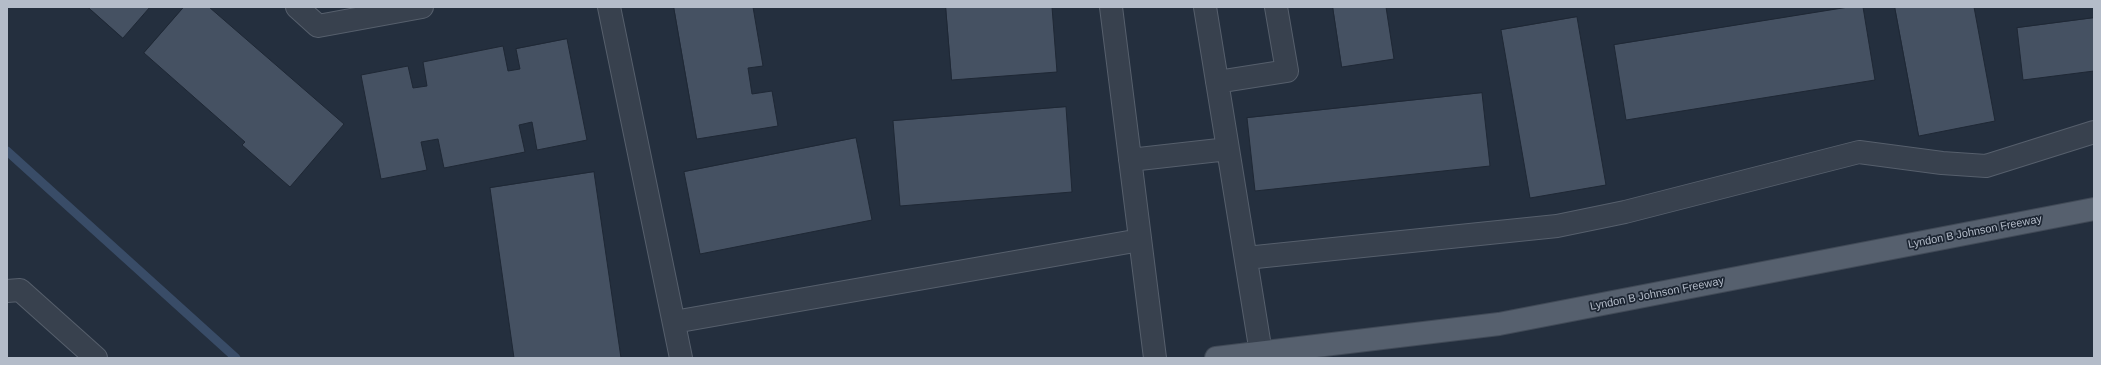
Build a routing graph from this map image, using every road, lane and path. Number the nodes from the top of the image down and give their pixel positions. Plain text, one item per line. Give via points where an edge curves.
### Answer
1 (297, 7) edge
2 (422, 7) edge
3 (609, 7) edge
4 (1111, 7) edge
5 (1205, 7) edge
6 (1276, 7) edge
7 (1217, 82) junction
8 (2094, 132) edge
9 (1228, 149) junction
10 (1130, 160) junction
11 (2094, 209) edge
12 (1140, 240) junction
13 (1246, 258) junction
14 (7, 291) edge
15 (674, 322) junction
16 (1261, 353) junction
17 (96, 358) edge
18 (681, 358) edge
19 (1155, 358) edge
20 (1216, 358) edge

1 - 2 lane via 318,26
3 - 15 lane
4 - 10 lane
5 - 7 lane
6 - 7 lane via 1287,71
7 - 9 lane
8 - 13 lane via 1986,166 1860,152 1625,212 1557,226
9 - 10 lane
9 - 13 lane
10 - 12 lane
11 - 16 main road, Lyndon B Johnson Freeway via 1499,324
12 - 15 lane
12 - 19 lane
13 - 16 lane
14 - 17 lane via 20,290
15 - 18 lane
16 - 20 main road, Lyndon B Johnson Freeway

